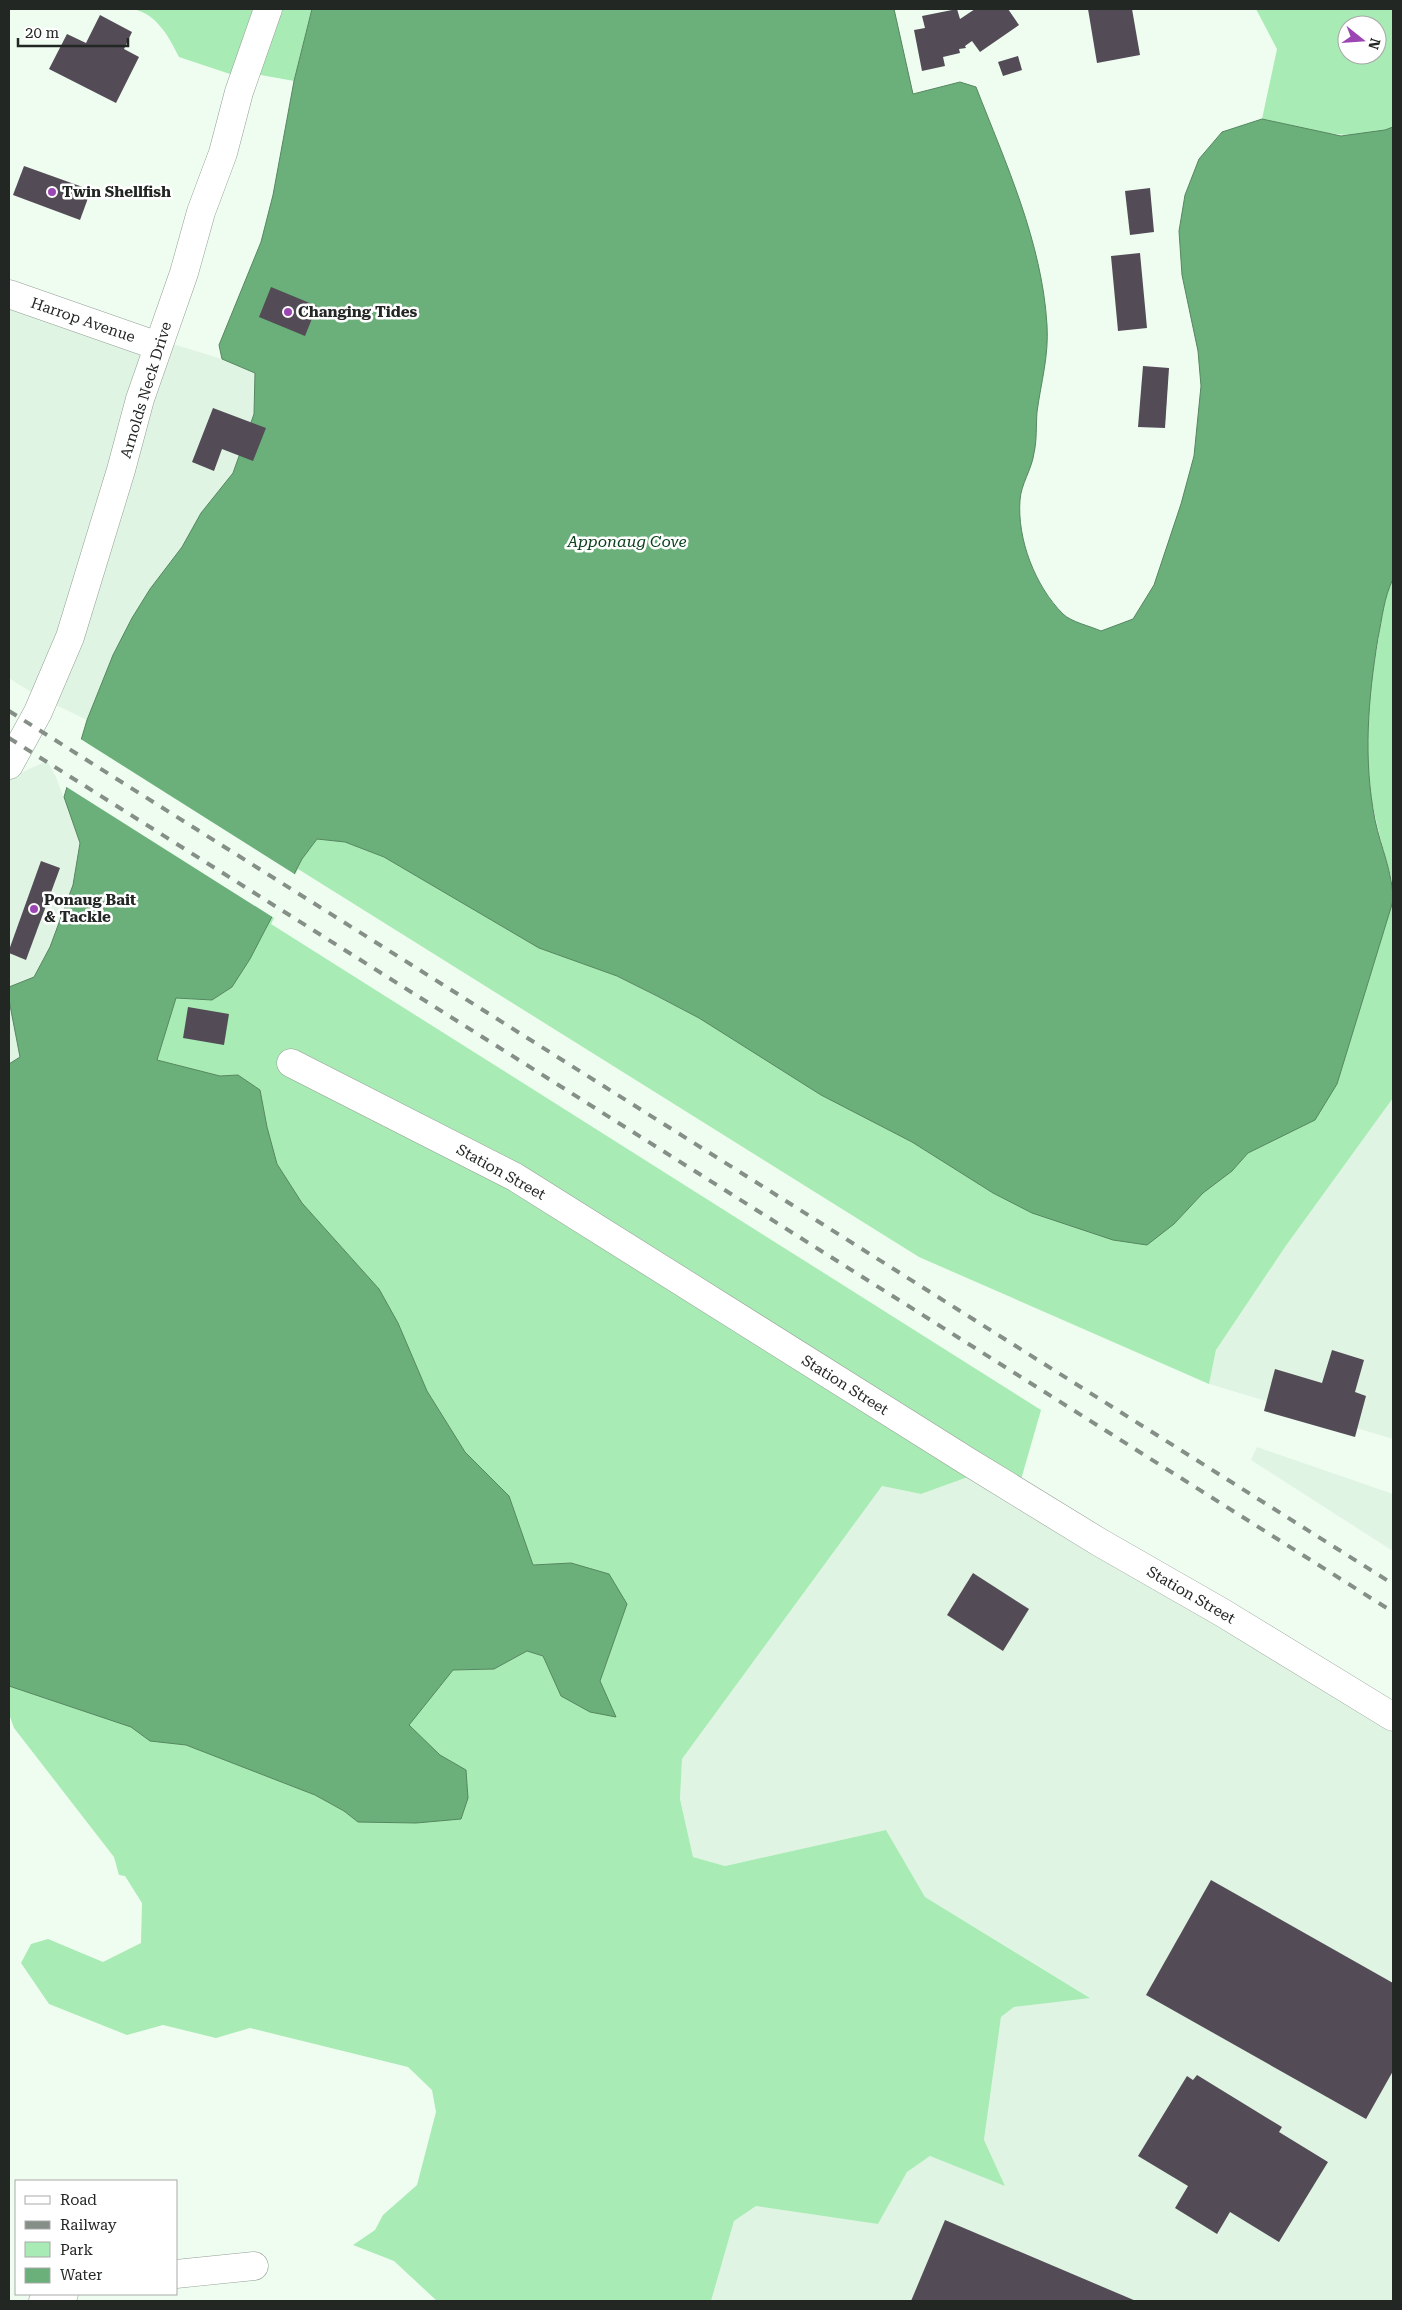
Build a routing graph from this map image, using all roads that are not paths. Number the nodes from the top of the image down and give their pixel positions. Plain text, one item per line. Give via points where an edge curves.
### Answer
1 (268, 9) edge
2 (9, 294) edge
3 (158, 346) junction
4 (9, 765) edge
5 (291, 1063) dead end
6 (1393, 1717) edge
7 (254, 2266) dead end
8 (178, 2274) edge
9 (61, 2295) edge
10 (43, 2301) edge

1 - 3 street, Arnolds Neck Drive
2 - 3 street, Harrop Avenue
3 - 4 street, Arnolds Neck Drive via 70,637 38,712
5 - 6 street, Station Street via 515,1177 967,1461
7 - 8 street
9 - 10 street

